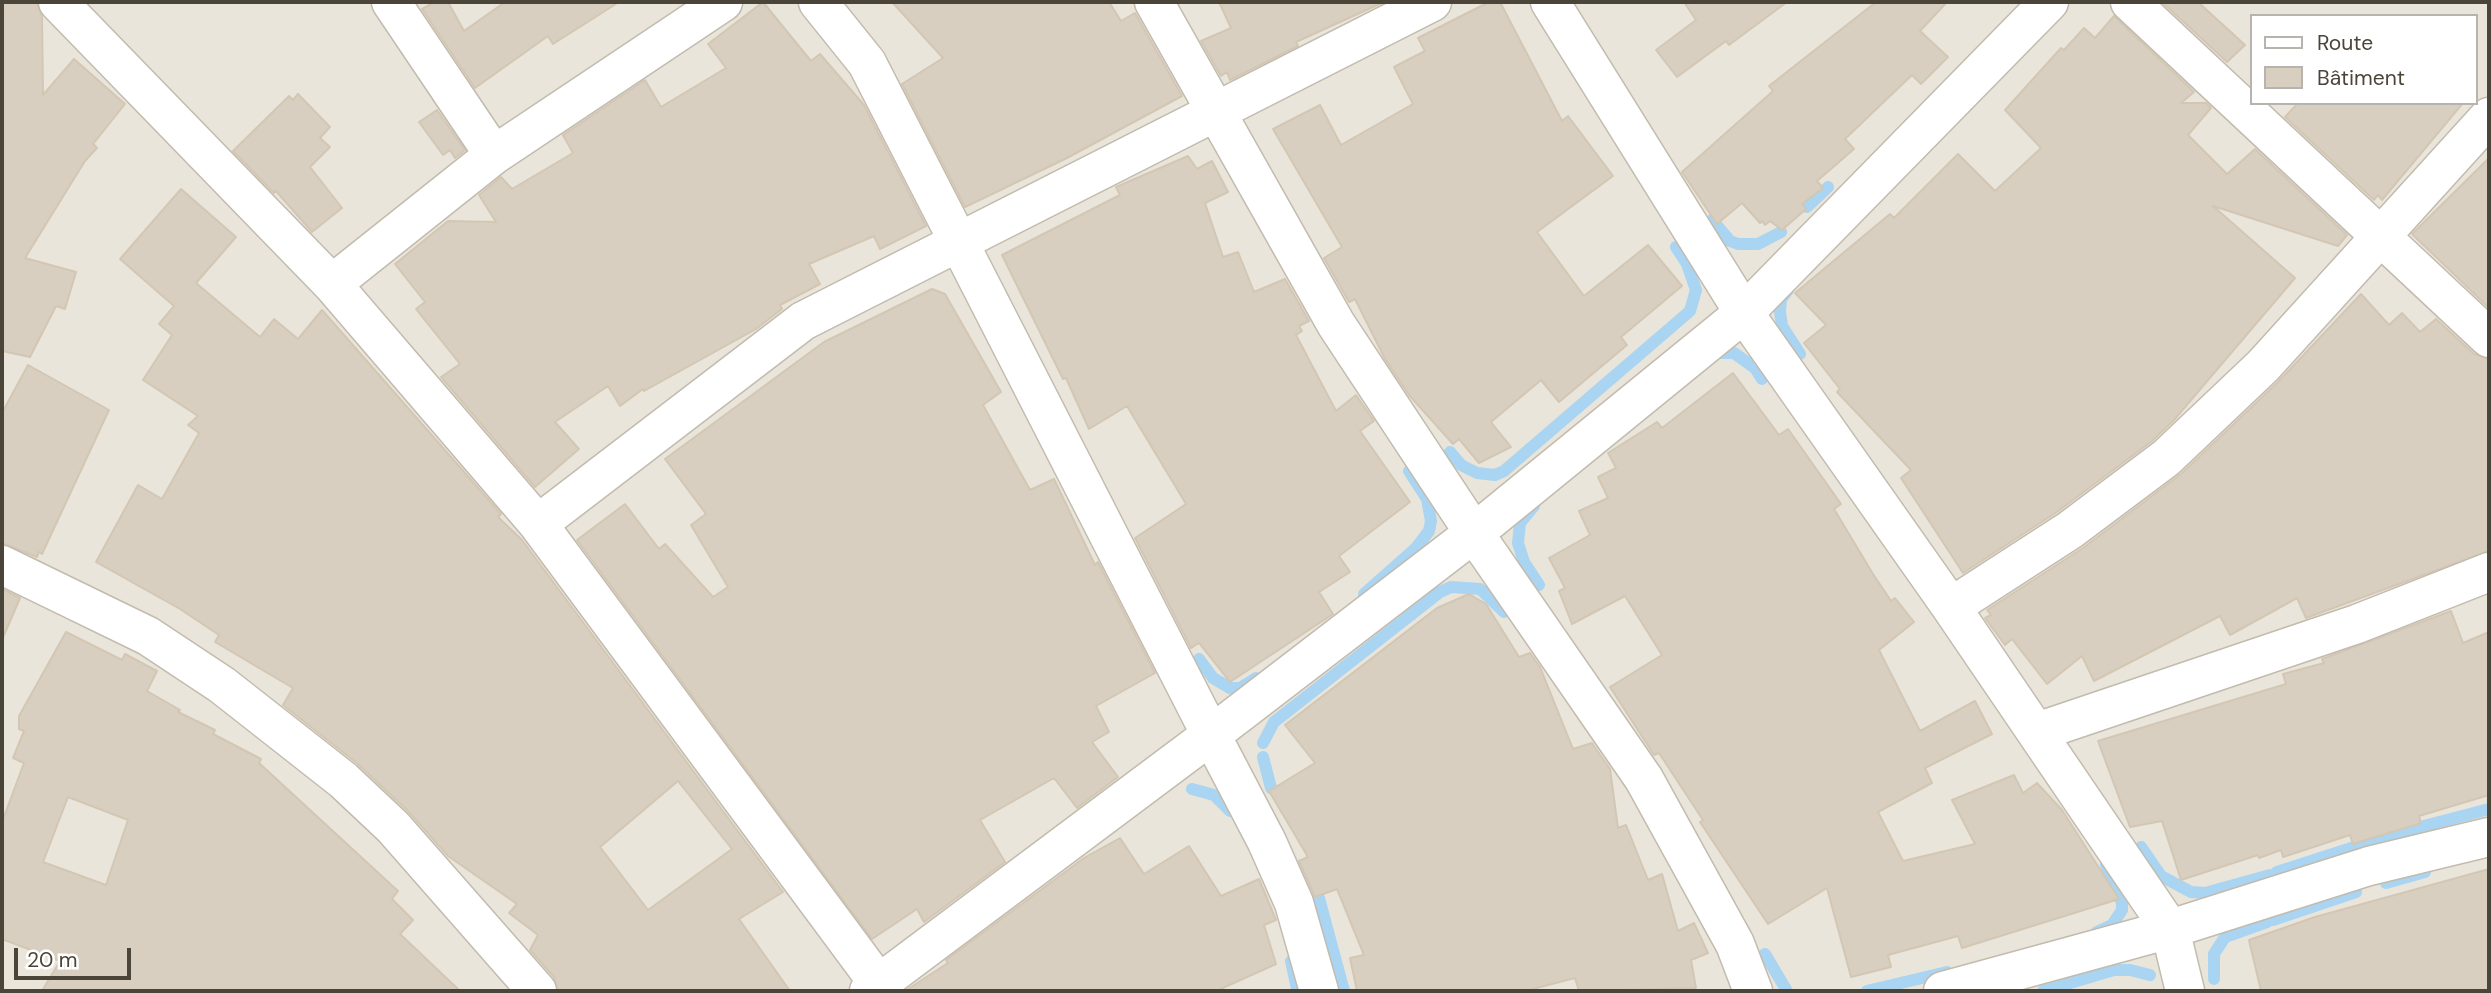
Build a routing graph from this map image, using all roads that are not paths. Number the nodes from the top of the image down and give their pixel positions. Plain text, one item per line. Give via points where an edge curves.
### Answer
1 (58, 2) edge
2 (391, 2) edge
3 (723, 2) edge
4 (818, 2) edge
5 (1154, 2) edge
6 (1432, 2) edge
7 (1550, 2) edge
8 (2049, 2) edge
9 (2130, 2) edge
10 (1217, 113) junction
11 (2489, 117) edge
12 (494, 155) junction
13 (2382, 237) junction
14 (959, 243) junction
15 (332, 284) junction
16 (1744, 313) junction
17 (2489, 338) edge
18 (538, 524) junction
19 (1474, 533) junction
20 (2, 565) edge
21 (2489, 572) edge
22 (1951, 607) junction
23 (2036, 732) junction
24 (1211, 735) junction
25 (2489, 837) edge
26 (2170, 929) junction
27 (874, 988) edge
28 (537, 991) edge
29 (1319, 991) edge
30 (1754, 991) edge
31 (1943, 991) edge
32 (2185, 991) edge

1 - 15 street
2 - 12 street
3 - 12 street
4 - 14 street via 867,63
5 - 10 street
6 - 10 street
7 - 16 street
8 - 16 street
9 - 13 street
10 - 14 street
10 - 19 street via 1336,324
11 - 13 street
12 - 15 street
13 - 17 street
13 - 22 street via 2263,366 2166,457 2070,530
14 - 18 street via 803,321
14 - 24 street
15 - 18 street
16 - 19 street
16 - 22 street
18 - 27 street
19 - 24 street
19 - 30 street via 1644,779 1735,944
20 - 28 street via 148,636 222,685 343,780 393,827
21 - 23 street via 2357,624
22 - 23 street
23 - 26 street
24 - 27 street
24 - 29 street via 1294,903
25 - 26 street via 2369,866
26 - 31 street
26 - 32 street

